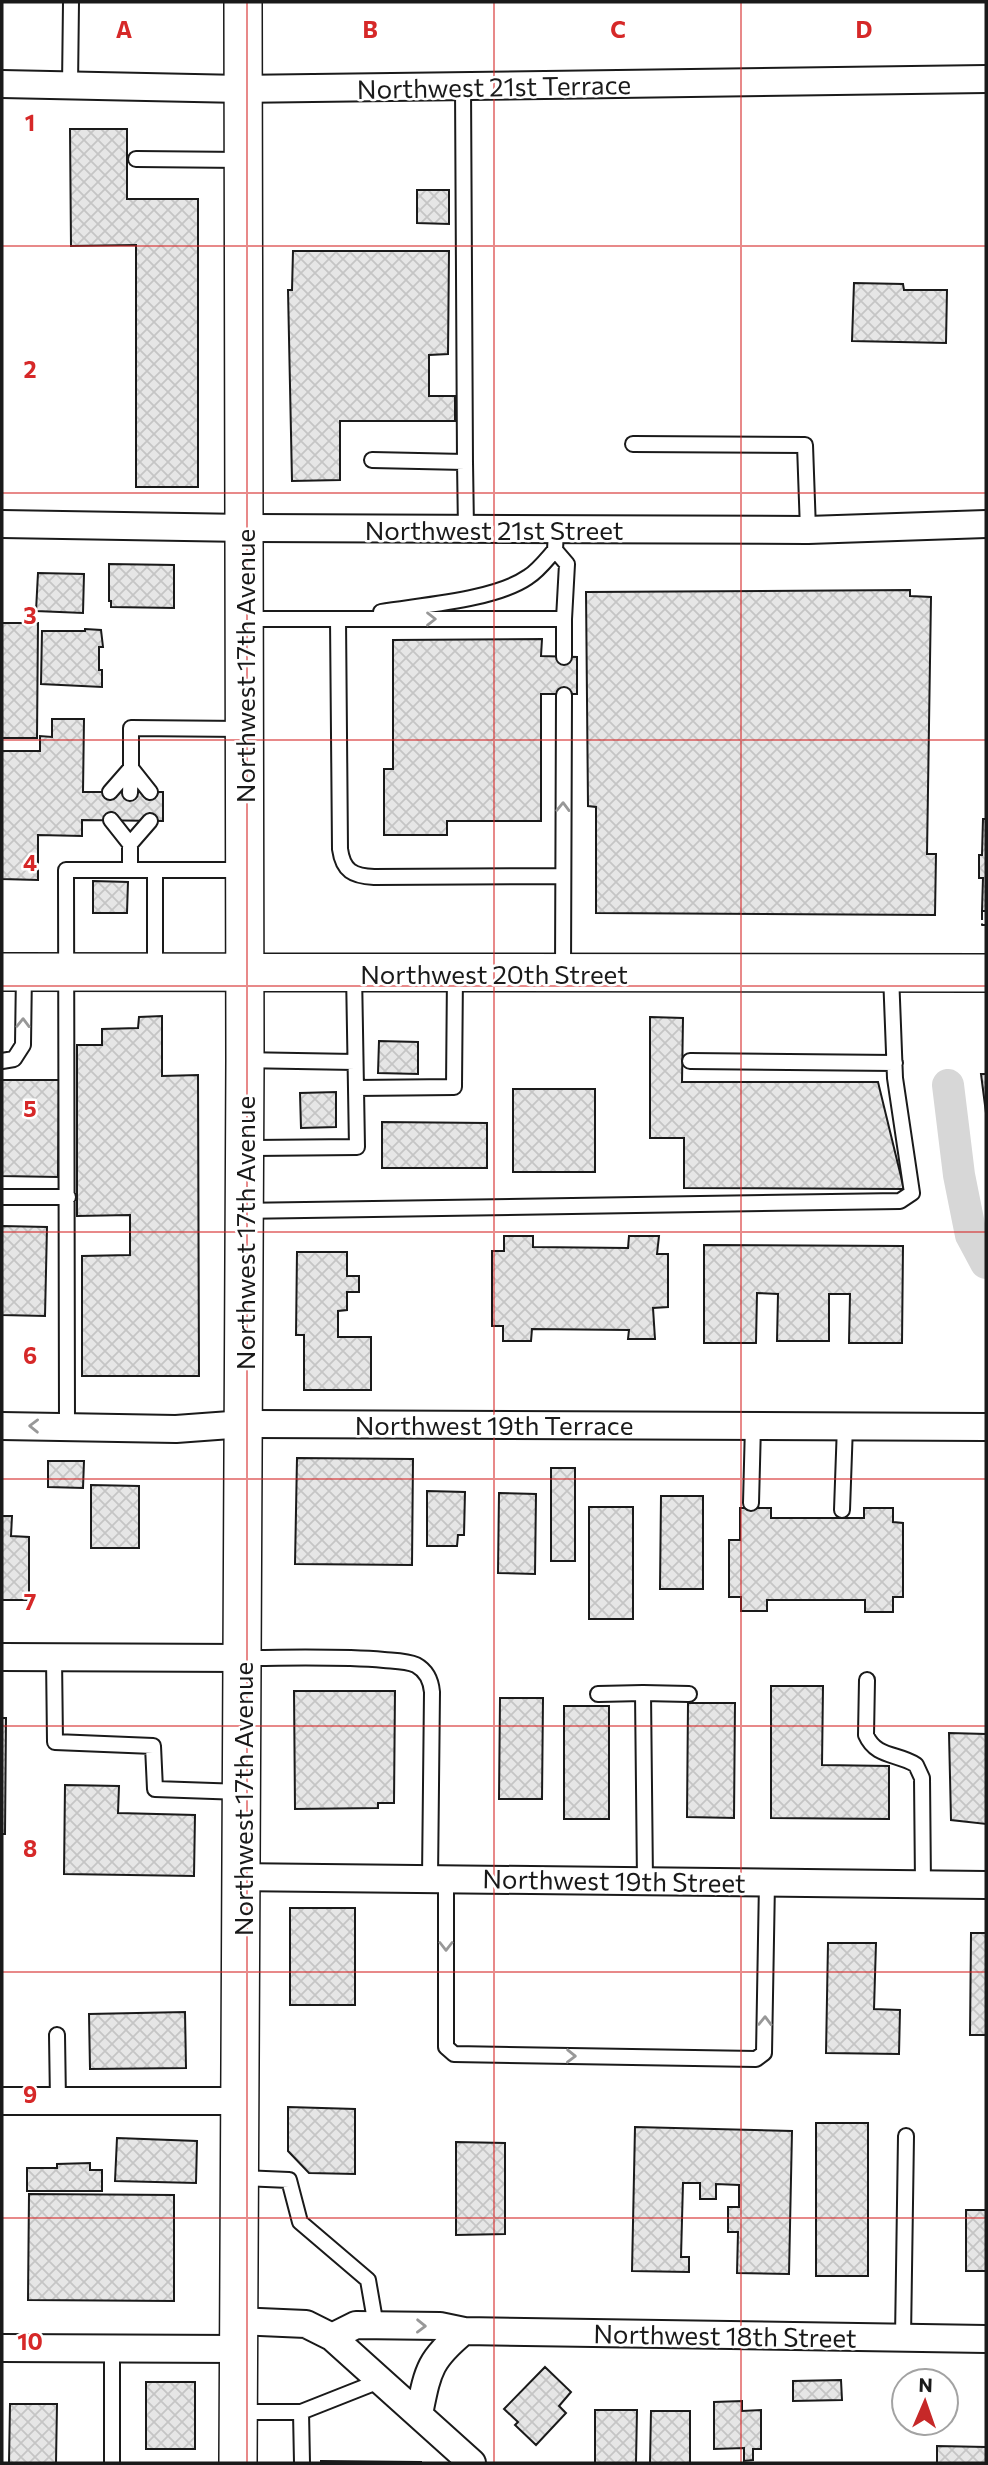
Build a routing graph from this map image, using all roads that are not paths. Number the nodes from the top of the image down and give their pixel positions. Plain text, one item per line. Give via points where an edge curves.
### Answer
1 (71, 2) edge
2 (243, 2) edge
3 (986, 79) edge
4 (2, 84) edge
5 (70, 86) junction
6 (463, 86) junction
7 (242, 89) junction
8 (136, 159) dead end
9 (243, 160) junction
10 (633, 444) dead end
11 (372, 460) dead end
12 (465, 462) junction
13 (2, 524) edge
14 (986, 524) edge
15 (244, 528) junction
16 (466, 529) junction
17 (808, 530) junction
18 (555, 540) junction
19 (244, 619) junction
20 (338, 619) junction
21 (564, 619) junction
22 (564, 657) dead end
23 (564, 695) dead end
24 (244, 729) junction
25 (131, 768) junction
26 (110, 792) dead end
27 (130, 793) dead end
28 (150, 793) dead end
29 (111, 820) dead end
30 (127, 821) dead end
31 (150, 821) dead end
32 (130, 844) junction
33 (130, 870) junction
34 (244, 870) junction
35 (155, 871) junction
36 (562, 876) junction
37 (155, 971) junction
38 (13, 972) edge
39 (66, 972) junction
40 (245, 972) junction
41 (354, 972) junction
42 (455, 973) junction
43 (563, 973) junction
44 (986, 973) edge
45 (891, 974) junction
46 (245, 1060) junction
47 (2, 1061) edge
48 (690, 1061) dead end
49 (355, 1062) junction
50 (895, 1063) junction
51 (356, 1088) junction
52 (244, 1148) junction
53 (2, 1197) edge
54 (68, 1197) junction
55 (244, 1211) junction
56 (244, 1424) junction
57 (753, 1425) junction
58 (845, 1425) junction
59 (2, 1426) edge
60 (67, 1427) junction
61 (986, 1427) edge
62 (751, 1503) dead end
63 (842, 1510) dead end
64 (2, 1657) edge
65 (54, 1657) junction
66 (243, 1658) junction
67 (867, 1680) dead end
68 (597, 1693) dead end
69 (643, 1693) junction
70 (688, 1694) dead end
71 (242, 1792) junction
72 (241, 1877) junction
73 (438, 1878) junction
74 (645, 1881) junction
75 (767, 1882) junction
76 (923, 1884) junction
77 (986, 1885) edge
78 (57, 2035) dead end
79 (2, 2101) edge
80 (58, 2101) junction
81 (240, 2101) junction
82 (905, 2136) dead end
83 (239, 2178) junction
84 (376, 2326) junction
85 (464, 2331) junction
86 (238, 2335) junction
87 (332, 2337) junction
88 (903, 2338) junction
89 (986, 2339) edge
90 (2, 2348) edge
91 (113, 2349) junction
92 (382, 2380) junction
93 (237, 2412) junction
94 (301, 2412) junction
95 (419, 2414) junction
96 (112, 2463) edge
97 (238, 2463) edge
98 (302, 2463) edge
99 (472, 2463) edge

1 - 5 lane
2 - 7 main road, Northwest 17th Avenue
3 - 6 street, Northwest 21st Terrace
4 - 5 street, Northwest 21st Terrace
5 - 7 street, Northwest 21st Terrace
6 - 7 street, Northwest 21st Terrace
6 - 12 lane
7 - 9 main road, Northwest 17th Avenue
8 - 9 lane
9 - 15 main road, Northwest 17th Avenue
10 - 17 lane via 805,445
11 - 12 lane
12 - 16 lane
13 - 15 street, Northwest 21st Street
14 - 17 street, Northwest 21st Street
15 - 16 street, Northwest 21st Street
15 - 19 main road, Northwest 17th Avenue
16 - 18 street, Northwest 21st Street
17 - 18 street, Northwest 21st Street
18 - 20 lane via 529,577 505,588
18 - 21 lane via 567,564
19 - 20 lane
19 - 24 main road, Northwest 17th Avenue
20 -> 21 lane
20 - 36 lane via 340,849 347,871 374,877
21 - 22 lane
36 -> 23 lane
24 - 25 lane via 131,728
24 - 34 main road, Northwest 17th Avenue
25 - 26 lane
25 - 27 lane
25 - 28 lane
29 - 32 lane
30 - 32 lane
31 - 32 lane
32 - 33 lane
33 - 35 lane
33 - 39 lane via 66,870
34 - 35 lane
34 - 40 main road, Northwest 17th Avenue
35 - 37 lane
36 - 43 lane
37 - 39 main road, Northwest 20th Street
37 - 40 main road, Northwest 20th Street
38 - 39 main road, Northwest 20th Street
47 -> 38 lane via 14,1059 23,1045
39 - 54 lane
40 - 41 main road, Northwest 20th Street
40 - 46 main road, Northwest 17th Avenue
41 - 42 main road, Northwest 20th Street
41 - 49 lane
42 - 43 main road, Northwest 20th Street
42 - 51 lane via 454,1087
43 - 45 main road, Northwest 20th Street
44 - 45 main road, Northwest 20th Street
45 - 50 lane
46 - 49 lane
46 - 52 main road, Northwest 17th Avenue
48 - 50 lane
49 - 51 lane
50 - 55 lane via 912,1193 900,1201
51 - 52 lane via 357,1147
52 - 55 main road, Northwest 17th Avenue
53 - 54 lane
54 - 60 lane
55 - 56 main road, Northwest 17th Avenue
56 - 57 street, Northwest 19th Terrace
56 - 60 street, Northwest 19th Terrace via 176,1429
56 - 66 main road, Northwest 17th Avenue
57 - 58 street, Northwest 19th Terrace
57 - 62 lane
58 - 61 street, Northwest 19th Terrace
58 - 63 lane
60 -> 59 street, Northwest 19th Terrace
64 - 65 street
65 - 66 street
65 - 71 lane via 55,1742 153,1746 155,1789
66 - 71 main road, Northwest 17th Avenue
66 - 73 lane via 407,1662 425,1673 432,1692
67 - 76 lane via 869,1742 884,1754 916,1765 922,1778
68 - 69 lane
69 - 70 lane
69 - 74 lane
71 - 72 main road, Northwest 17th Avenue
72 - 73 street, Northwest 19th Street
72 - 81 main road, Northwest 17th Avenue
73 - 74 street, Northwest 19th Street
73 -> 75 lane via 446,2047 454,2054 743,2059 756,2059 764,2053
74 - 75 street, Northwest 19th Street
75 - 76 street, Northwest 19th Street
76 - 77 street, Northwest 19th Street
78 - 80 lane
79 - 80 street
80 - 81 street
81 - 83 main road, Northwest 17th Avenue
82 - 88 lane
83 - 84 lane via 289,2180 300,2222 368,2280
83 - 86 main road, Northwest 17th Avenue
84 -> 85 street, Northwest 18th Street via 440,2326
84 - 87 street, Northwest 18th Street via 356,2325
85 - 88 street, Northwest 18th Street
85 - 95 street via 440,2351 426,2381
86 - 87 street via 306,2324
86 - 91 street
86 - 93 main road, Northwest 17th Avenue
87 - 92 street
88 - 89 street, Northwest 18th Street
90 - 91 street
91 - 96 lane
92 - 94 lane
92 - 95 street
93 - 94 lane
93 - 97 main road, Northwest 17th Avenue
94 - 98 lane
95 - 99 street

